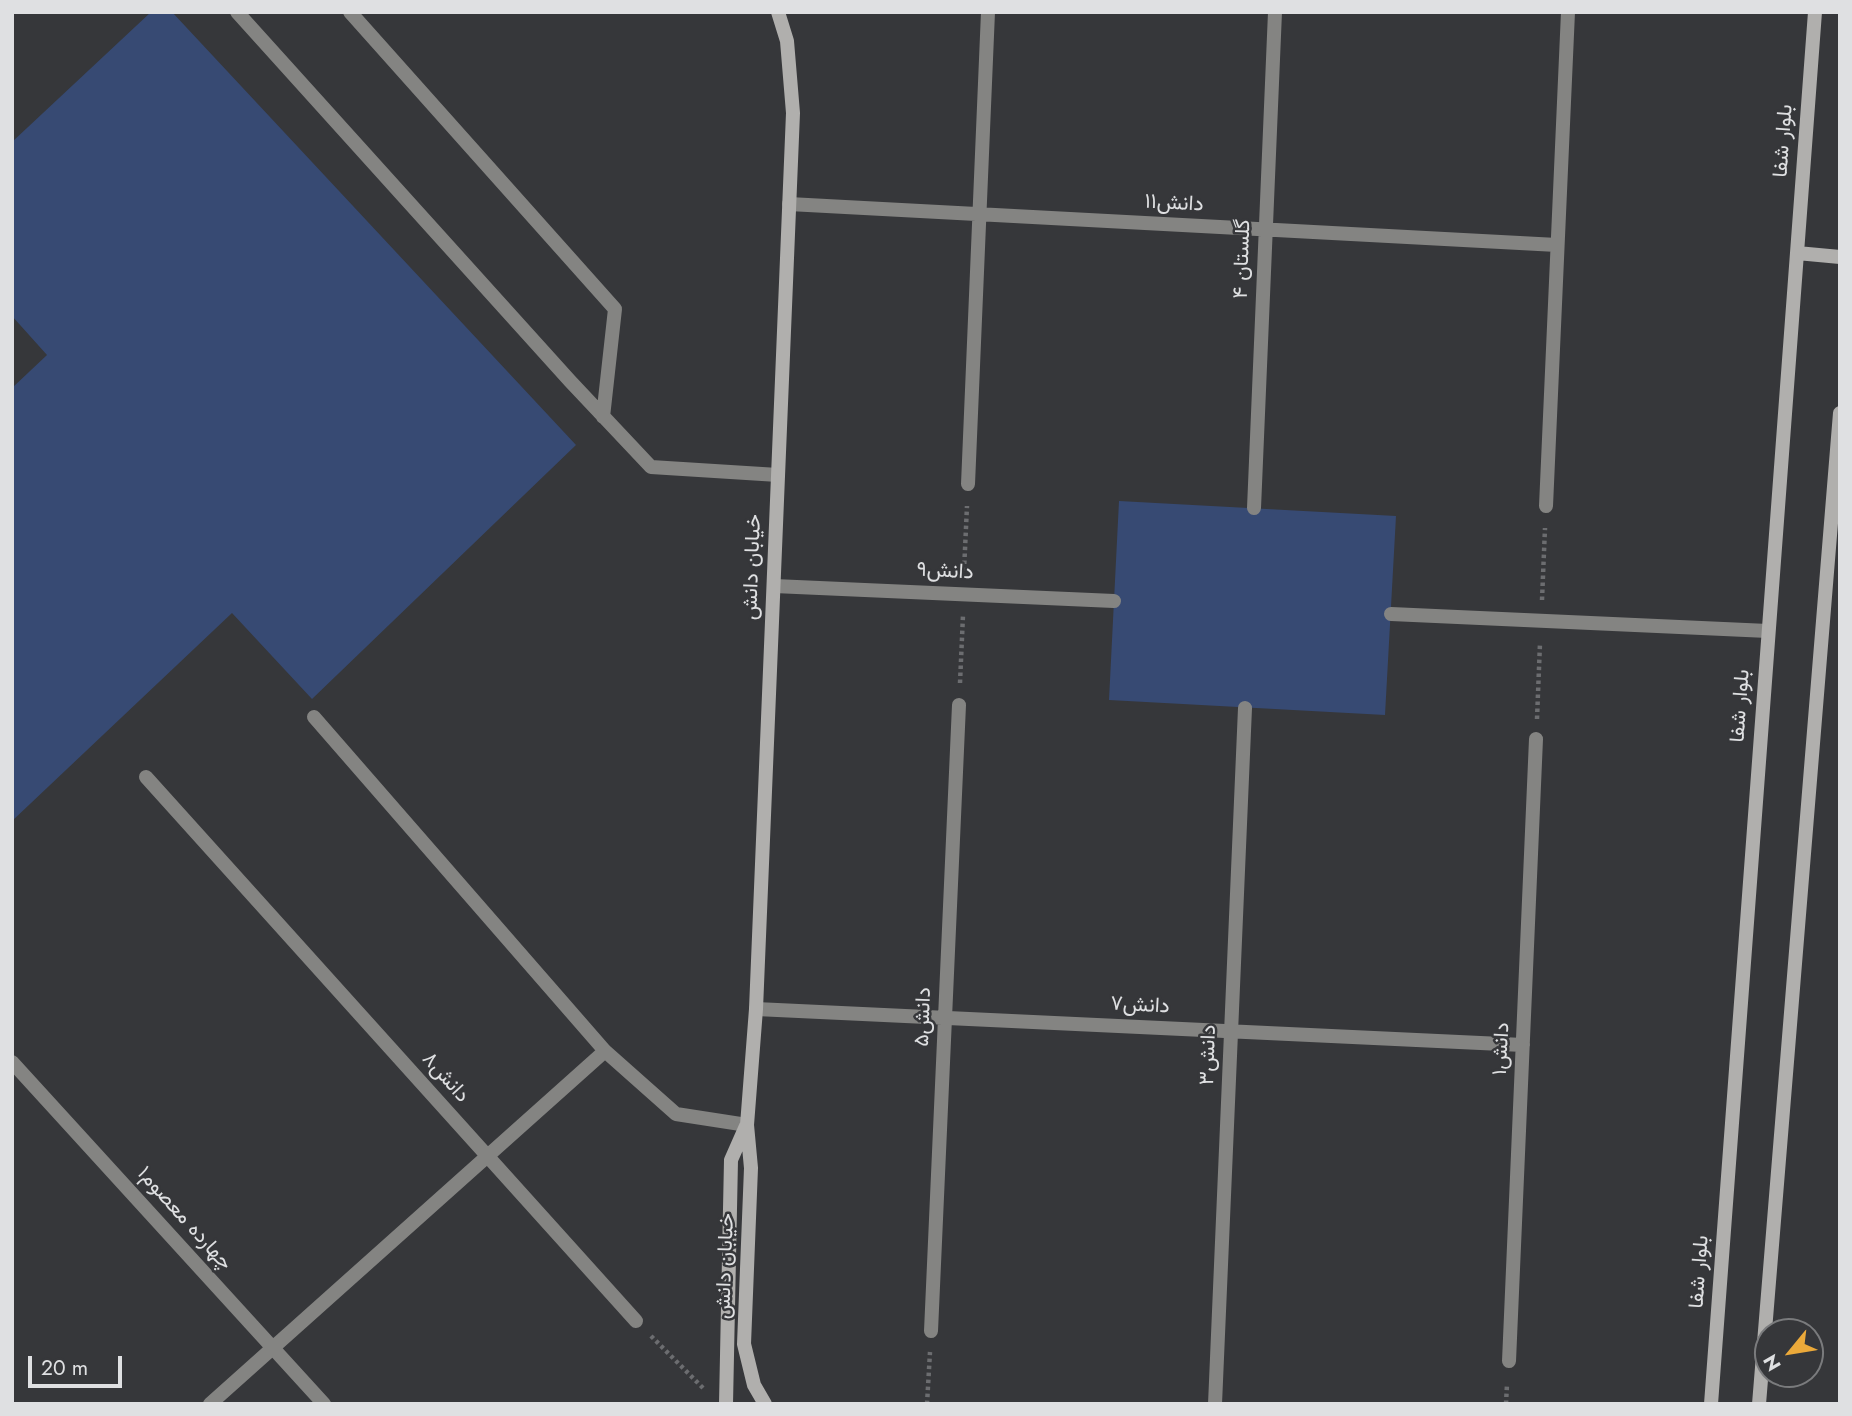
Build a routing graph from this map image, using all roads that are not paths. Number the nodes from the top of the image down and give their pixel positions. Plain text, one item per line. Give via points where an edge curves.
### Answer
1 (237, 12) edge
2 (350, 12) edge
3 (778, 12) edge
4 (988, 12) edge
5 (1275, 12) edge
6 (1568, 12) edge
7 (1815, 12) edge
8 (789, 204) junction
9 (980, 214) junction
10 (1266, 230) junction
11 (1557, 245) junction
12 (1797, 253) junction
13 (1840, 257) edge
14 (1840, 413) edge
15 (603, 417) junction
16 (778, 475) junction
17 (968, 485) road end
18 (1546, 506) road end
19 (1254, 508) dead end
20 (774, 586) junction
21 (1114, 601) dead end
22 (1391, 614) dead end
23 (1768, 631) junction
24 (958, 705) road end
25 (1245, 708) dead end
26 (314, 717) dead end
27 (1536, 739) road end
28 (146, 777) dead end
29 (756, 1009) junction
30 (945, 1018) junction
31 (1231, 1032) junction
32 (1523, 1045) junction
33 (605, 1051) junction
34 (12, 1062) edge
35 (747, 1125) junction
36 (487, 1156) junction
37 (636, 1321) road end
38 (931, 1331) road end
39 (273, 1348) junction
40 (1509, 1361) dead end
41 (210, 1404) edge
42 (324, 1404) edge
43 (726, 1404) edge
44 (765, 1404) edge
45 (1215, 1404) edge
46 (1711, 1404) edge
47 (1759, 1404) edge

1 - 15 street
2 - 15 street via 615,309
3 - 8 main road, خیابان دانش via 787,41 793,113
4 - 9 street
5 - 10 street, گلستان ۴
6 - 11 street
7 - 12 main road, بلوار شفا
8 - 9 street, دانش۱۱
8 - 16 main road, خیابان دانش
9 - 10 street, دانش۱۱
9 - 17 street
10 - 11 street, دانش۱۱
10 - 19 street, گلستان ۴
11 - 18 street
12 - 13 main road
12 - 23 main road, بلوار شفا
14 - 47 main road
15 - 16 street via 651,467
16 - 20 main road, خیابان دانش
20 - 21 street, دانش۹
20 - 29 main road, خیابان دانش
22 - 23 street
23 - 46 main road, بلوار شفا
24 - 30 street, دانش۵
25 - 31 street, دانش۳
26 - 33 street
27 - 32 street, دانش۱
28 - 36 street, دانش۸
29 - 30 street, دانش۷
29 - 35 main road, خیابان دانش
30 - 31 street, دانش۷
30 - 38 street, دانش۵
31 - 32 street, دانش۷
31 - 45 street, دانش۳
32 - 40 street, دانش۱
33 - 35 street via 676,1114
33 - 36 street
34 - 39 street, چهارده معصوم۱
35 - 43 main road, خیابان دانش via 731,1160
35 - 44 main road, خیابان دانش via 751,1168 744,1344 754,1385
36 - 37 street, دانش۸
36 - 39 street
39 - 41 street
39 - 42 street, چهارده معصوم۱

